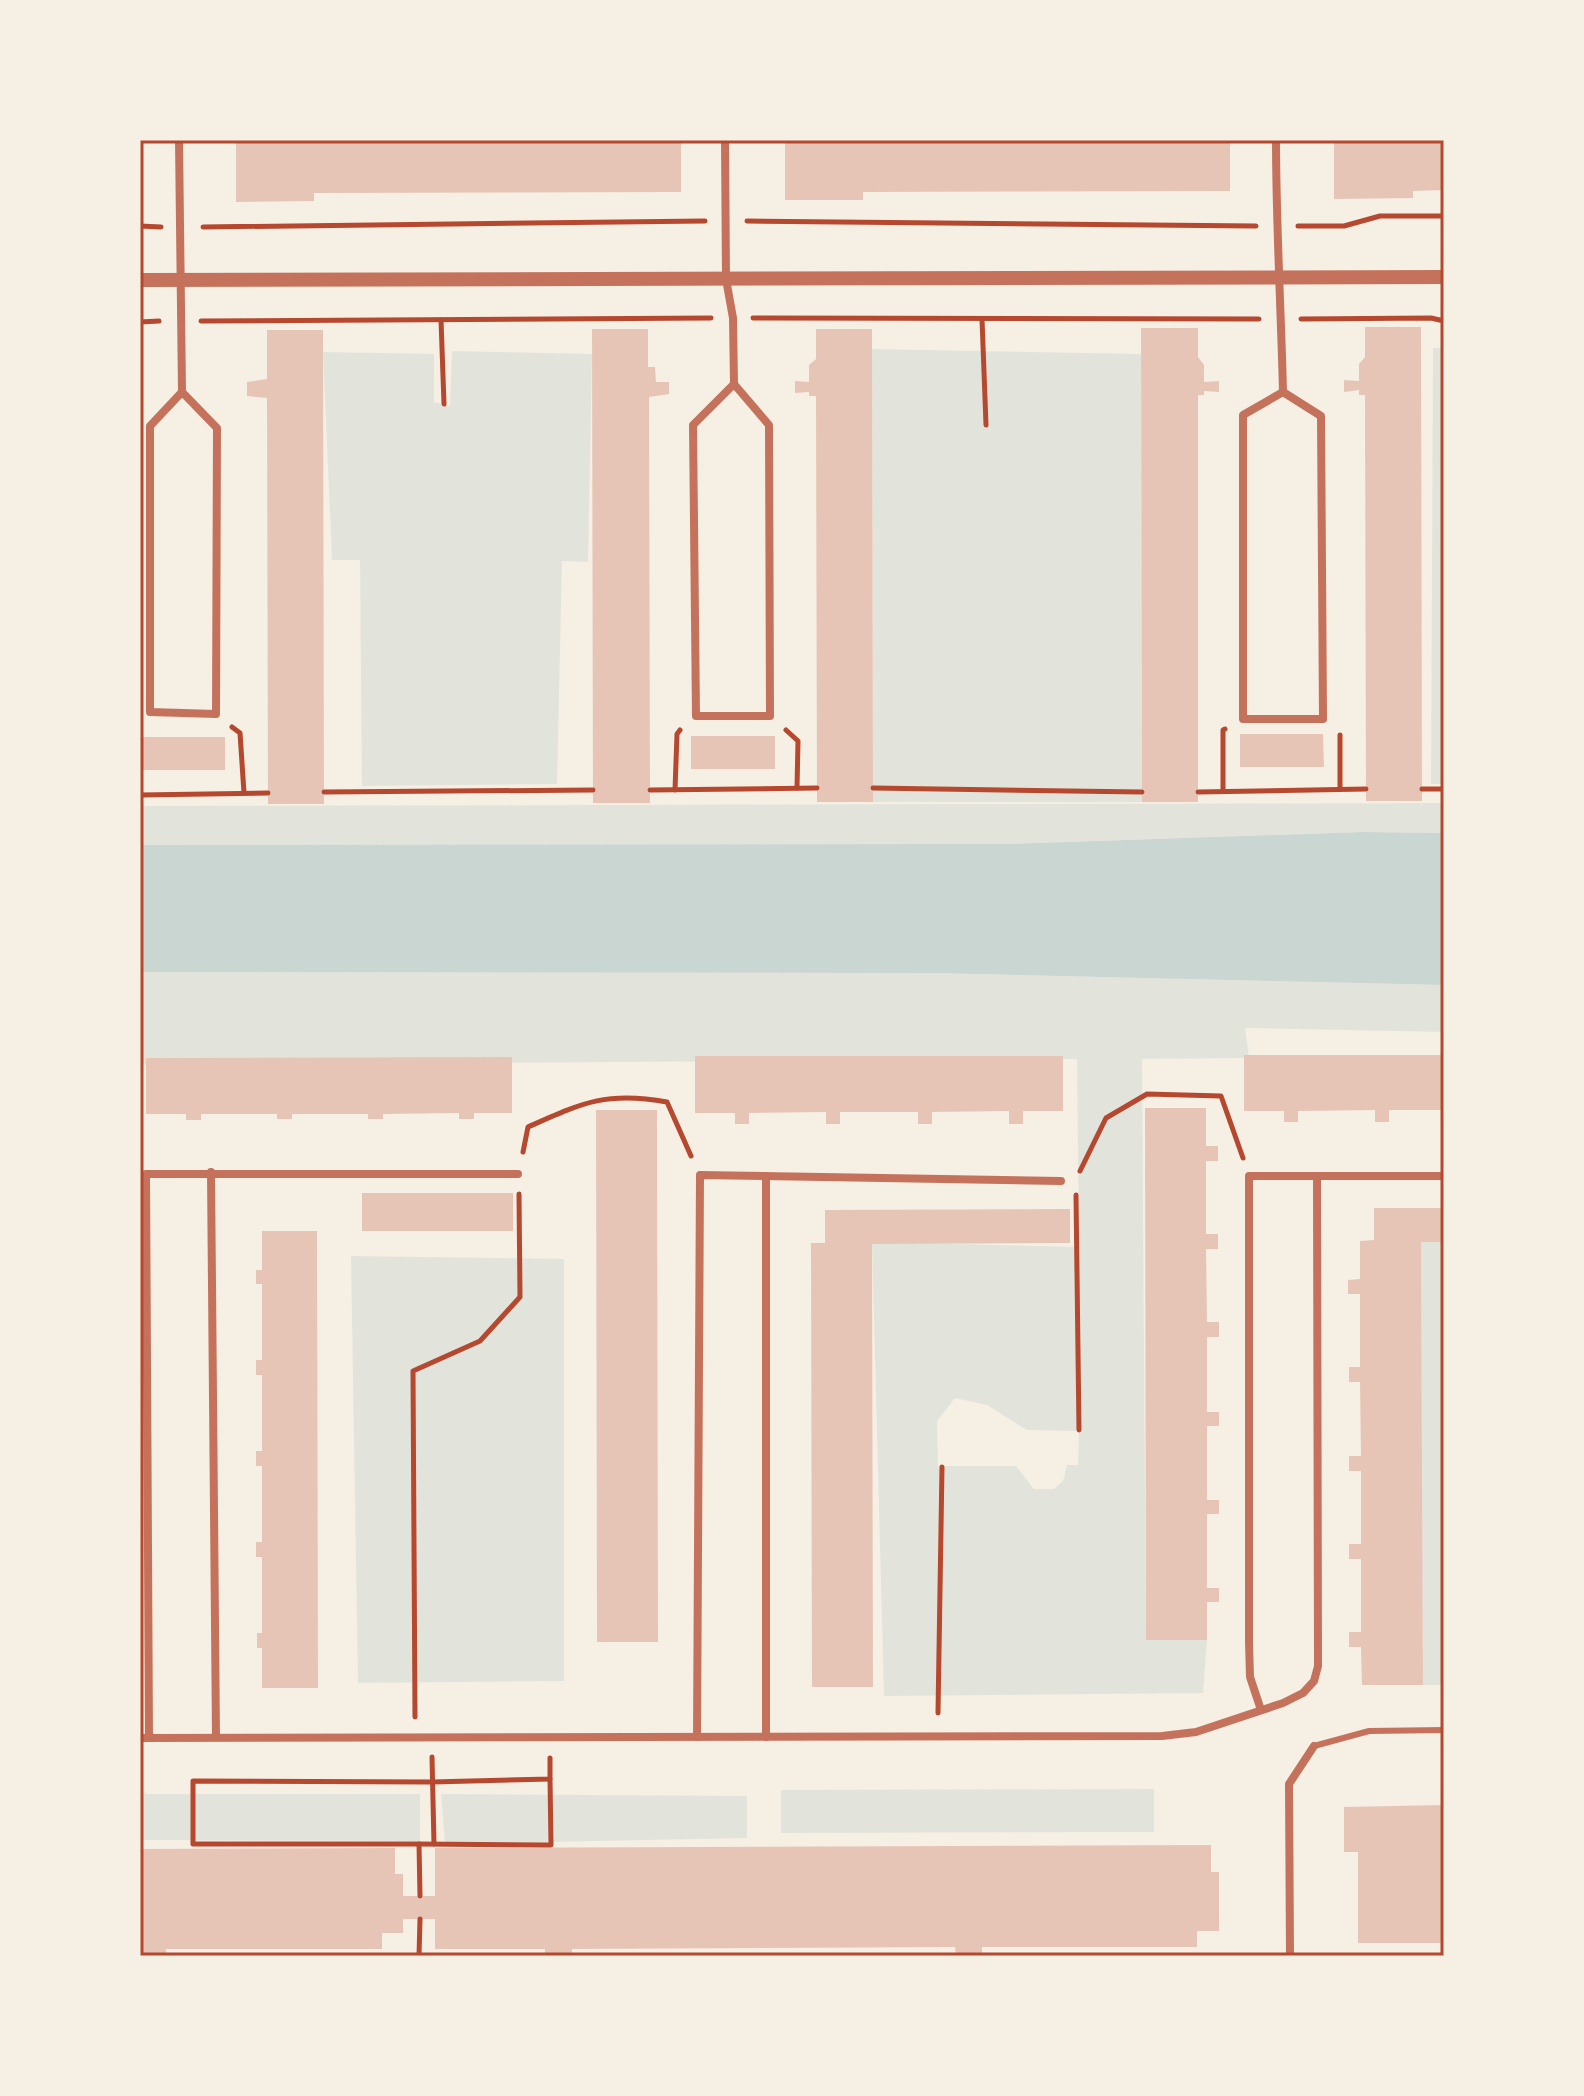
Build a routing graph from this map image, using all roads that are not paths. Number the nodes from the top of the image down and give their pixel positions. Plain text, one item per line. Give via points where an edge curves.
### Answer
1 (179, 140) edge
2 (725, 140) edge
3 (1276, 140) edge
4 (1444, 277) edge
5 (1281, 278) junction
6 (726, 279) junction
7 (140, 280) edge
8 (181, 280) junction
9 (734, 384) junction
10 (182, 392) junction
11 (1283, 392) junction
12 (211, 1172) junction
13 (518, 1174) road end
14 (766, 1176) junction
15 (1317, 1176) junction
16 (1444, 1176) edge
17 (1061, 1181) dead end
18 (1261, 1710) junction
19 (1444, 1730) edge
20 (216, 1737) junction
21 (697, 1737) junction
22 (766, 1737) junction
23 (144, 1738) edge
24 (1314, 1746) joint
25 (1290, 1956) edge

1 - 8 street
2 - 6 street
3 - 5 street
4 - 5 street
5 - 6 street
5 - 11 street
6 - 8 street
6 - 9 street via 733,318
7 - 8 street
8 - 10 street
9 - 9 street via 769,425 770,716 696,716 693,425
10 - 10 street via 150,426 150,712 216,714 217,428
11 - 11 street via 1321,416 1323,719 1243,719 1243,415
12 - 13 street
12 - 20 street
12 - 23 street via 146,1174
14 - 17 street
14 - 21 street via 700,1175
14 - 22 street
15 - 16 street
15 - 18 street via 1318,1666 1303,1693
15 - 18 street via 1249,1176 1250,1677
18 - 22 street via 1196,1732 1162,1736
19 - 24 lane via 1369,1731
20 - 21 street
20 - 23 street
21 - 22 street
24 - 25 street via 1289,1784

